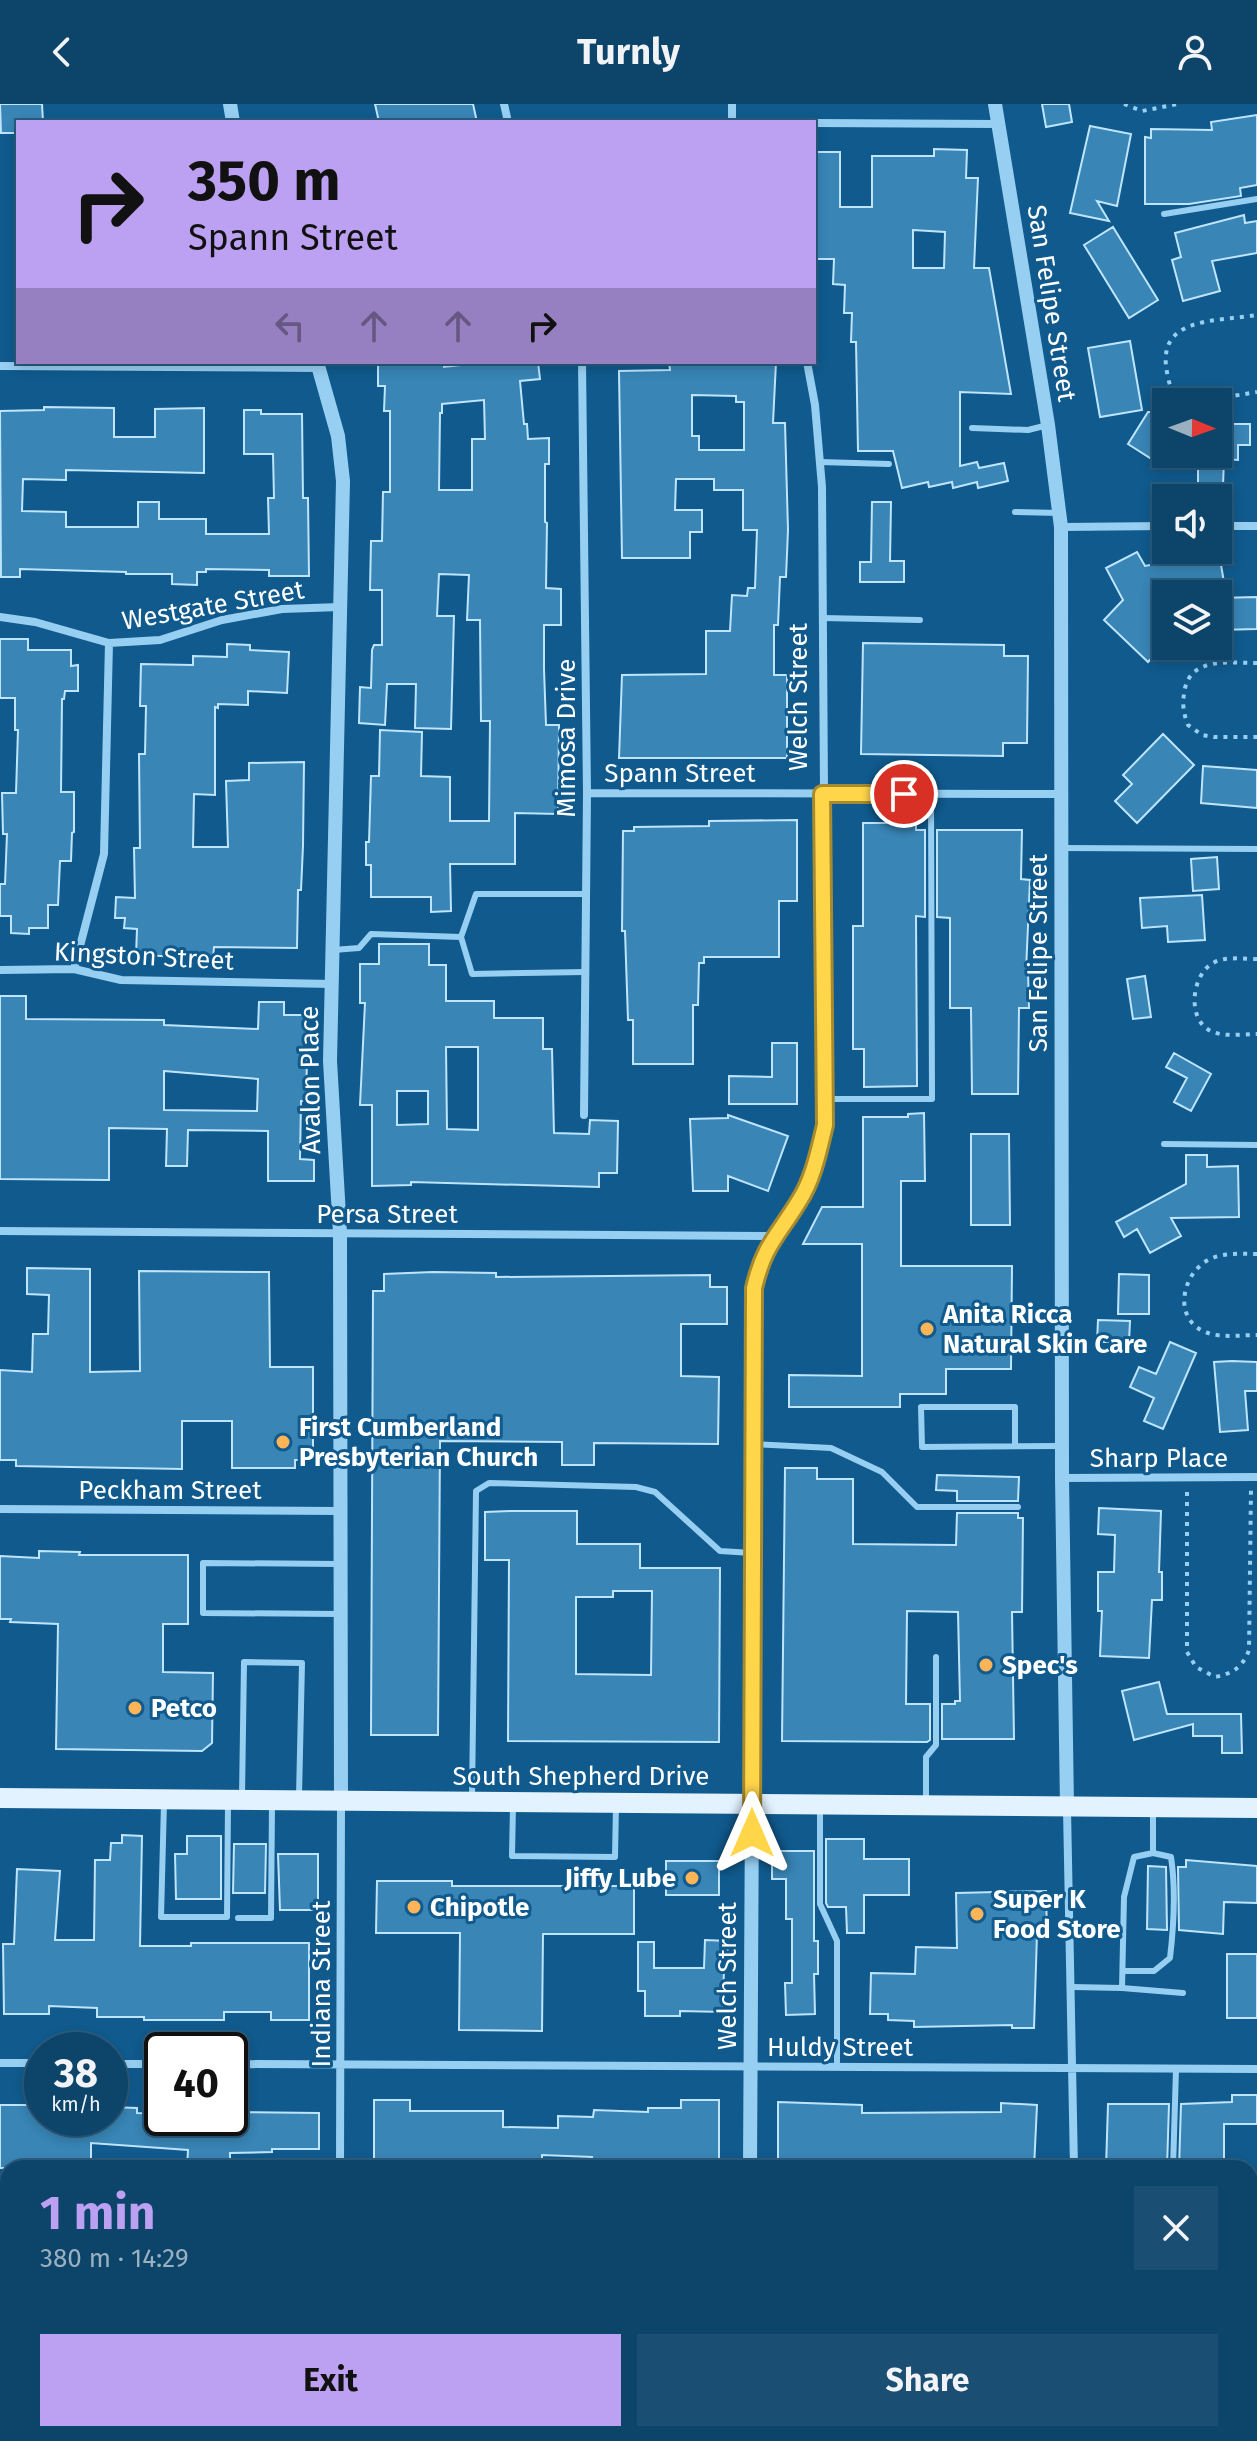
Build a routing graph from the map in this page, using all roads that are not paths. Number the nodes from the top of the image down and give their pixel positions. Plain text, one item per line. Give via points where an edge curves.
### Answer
1 (995, 104) edge
2 (816, 123) edge
3 (998, 124) junction
4 (1257, 199) edge
5 (1164, 214) dead end
6 (582, 364) edge
7 (807, 364) edge
8 (318, 365) edge
9 (0, 366) edge
10 (1048, 425) junction
11 (972, 428) dead end
12 (820, 462) junction
13 (889, 464) dead end
14 (1015, 512) dead end
15 (1060, 520) junction
16 (1152, 525) edge
17 (1232, 526) edge
18 (1257, 526) edge
19 (340, 607) junction
20 (0, 617) edge
21 (822, 618) junction
22 (920, 620) dead end
23 (109, 643) junction
24 (587, 793) junction
25 (822, 794) junction
26 (931, 794) junction
27 (1061, 794) junction
28 (1061, 848) junction
29 (1257, 849) edge
30 (586, 894) junction
31 (461, 937) junction
32 (333, 950) junction
33 (74, 969) junction
34 (0, 970) edge
35 (585, 972) junction
36 (333, 984) junction
37 (826, 1099) junction
38 (584, 1115) dead end
39 (1164, 1144) dead end
40 (1257, 1145) edge
41 (0, 1231) edge
42 (340, 1233) junction
43 (774, 1236) junction
44 (753, 1444) junction
45 (1015, 1446) junction
46 (1062, 1446) junction
47 (1254, 1477) edge
48 (1062, 1478) junction
49 (1018, 1507) dead end
50 (0, 1509) edge
51 (340, 1511) junction
52 (752, 1553) junction
53 (340, 1564) junction
54 (340, 1614) junction
55 (936, 1657) dead end
56 (0, 1798) edge
57 (164, 1799) junction
58 (235, 1800) junction
59 (272, 1800) junction
60 (299, 1800) junction
61 (341, 1801) junction
62 (472, 1801) junction
63 (513, 1802) junction
64 (616, 1803) junction
65 (752, 1804) junction
66 (820, 1804) junction
67 (926, 1805) junction
68 (1067, 1806) junction
69 (1153, 1807) junction
70 (1257, 1808) edge
71 (1153, 1853) junction
72 (238, 1918) dead end
73 (1123, 1971) junction
74 (1072, 1987) junction
75 (1122, 1988) junction
76 (1183, 1993) dead end
77 (0, 2063) edge
78 (24, 2063) edge
79 (248, 2064) edge
80 (340, 2065) junction
81 (751, 2067) junction
82 (837, 2067) junction
83 (1074, 2068) junction
84 (1176, 2069) junction
85 (1257, 2069) edge
86 (340, 2160) edge
87 (750, 2160) edge
88 (1074, 2160) edge
89 (1173, 2160) edge

1 - 3 street, San Felipe Street
2 - 3 street
3 - 10 street, San Felipe Street
4 - 5 lane
6 - 24 street, Mimosa Drive
7 - 12 street, Welch Street
8 - 9 street
8 - 19 street, Avalon Place via 338,436 343,481
10 - 11 lane via 1028,430
10 - 15 street, San Felipe Street
12 - 13 lane
12 - 21 street, Welch Street
14 - 15 lane
15 - 16 street
15 - 27 street, San Felipe Street
17 - 18 street
19 - 23 street, Westgate Street via 282,609 222,620 160,640
19 - 32 street, Avalon Place
20 - 23 street, Westgate Street
21 - 22 lane
21 - 25 street, Welch Street
23 - 33 street via 104,854
24 - 25 street, Spann Street
24 - 30 street, Mimosa Drive
25 - 26 street, Spann Street
25 - 37 street, Welch Street
26 - 27 street, Spann Street
26 - 37 lane via 932,1099
27 - 28 street, San Felipe Street
28 - 29 lane
28 - 46 street, San Felipe Street
30 - 31 lane via 476,894
30 - 35 street, Mimosa Drive
31 - 32 lane via 371,934 359,948
31 - 35 lane via 472,974
32 - 36 street, Avalon Place
33 - 34 street, Kingston Street
33 - 36 street, Kingston Street via 121,980
35 - 38 street, Mimosa Drive
36 - 42 street, Avalon Place via 330,1061
37 - 43 street, Welch Street via 819,1154 801,1199
39 - 40 lane
41 - 42 street, Persa Street
42 - 43 street, Persa Street
42 - 51 street, Avalon Place
43 - 44 street, Welch Street via 760,1261 754,1288
44 - 49 lane via 831,1448 882,1472 917,1507
44 - 52 street, Welch Street
45 - 45 lane via 1015,1407 921,1407 922,1447
45 - 46 lane
46 - 48 street, San Felipe Street
47 - 48 street, Sharp Place
48 - 68 street, San Felipe Street
50 - 51 street, Peckham Street
51 - 53 street, Avalon Place
52 - 62 lane via 720,1551 655,1492 636,1487 489,1483 476,1491
52 - 65 street, Welch Street
53 - 54 street, Avalon Place
53 - 54 lane via 203,1563 203,1613
54 - 61 street, Avalon Place
55 - 67 lane via 936,1745 926,1757
56 - 57 main road, South Shepherd Drive
57 - 58 main road, South Shepherd Drive
57 - 58 lane via 161,1917 227,1917
58 - 59 main road, South Shepherd Drive
58 - 60 lane via 244,1662 302,1663
59 - 60 main road, South Shepherd Drive
59 - 72 lane via 271,1918
60 - 61 main road, South Shepherd Drive
61 - 62 main road, South Shepherd Drive
61 - 80 street, Indiana Street
62 - 63 main road, South Shepherd Drive
63 - 64 main road, South Shepherd Drive
63 - 64 lane via 512,1856 615,1857
64 - 65 main road, South Shepherd Drive
65 - 66 main road, South Shepherd Drive
65 - 81 street, Welch Street
66 - 67 main road, South Shepherd Drive
66 - 82 lane via 820,1904 837,1941
67 - 68 main road, South Shepherd Drive
68 - 69 main road, South Shepherd Drive
68 - 74 street
69 - 70 main road, South Shepherd Drive
69 - 71 lane
71 - 73 lane via 1134,1857 1124,1897
71 - 73 lane via 1171,1857 1170,1958 1154,1971
73 - 75 lane
74 - 75 lane
74 - 83 street
75 - 76 lane
77 - 78 street
79 - 80 street, Huldy Street
80 - 81 street, Huldy Street
80 - 86 street, Indiana Street
81 - 82 street, Huldy Street
81 - 87 street, Welch Street
82 - 83 street, Huldy Street
83 - 84 street, Huldy Street
83 - 88 street
84 - 85 street, Huldy Street
84 - 89 lane

